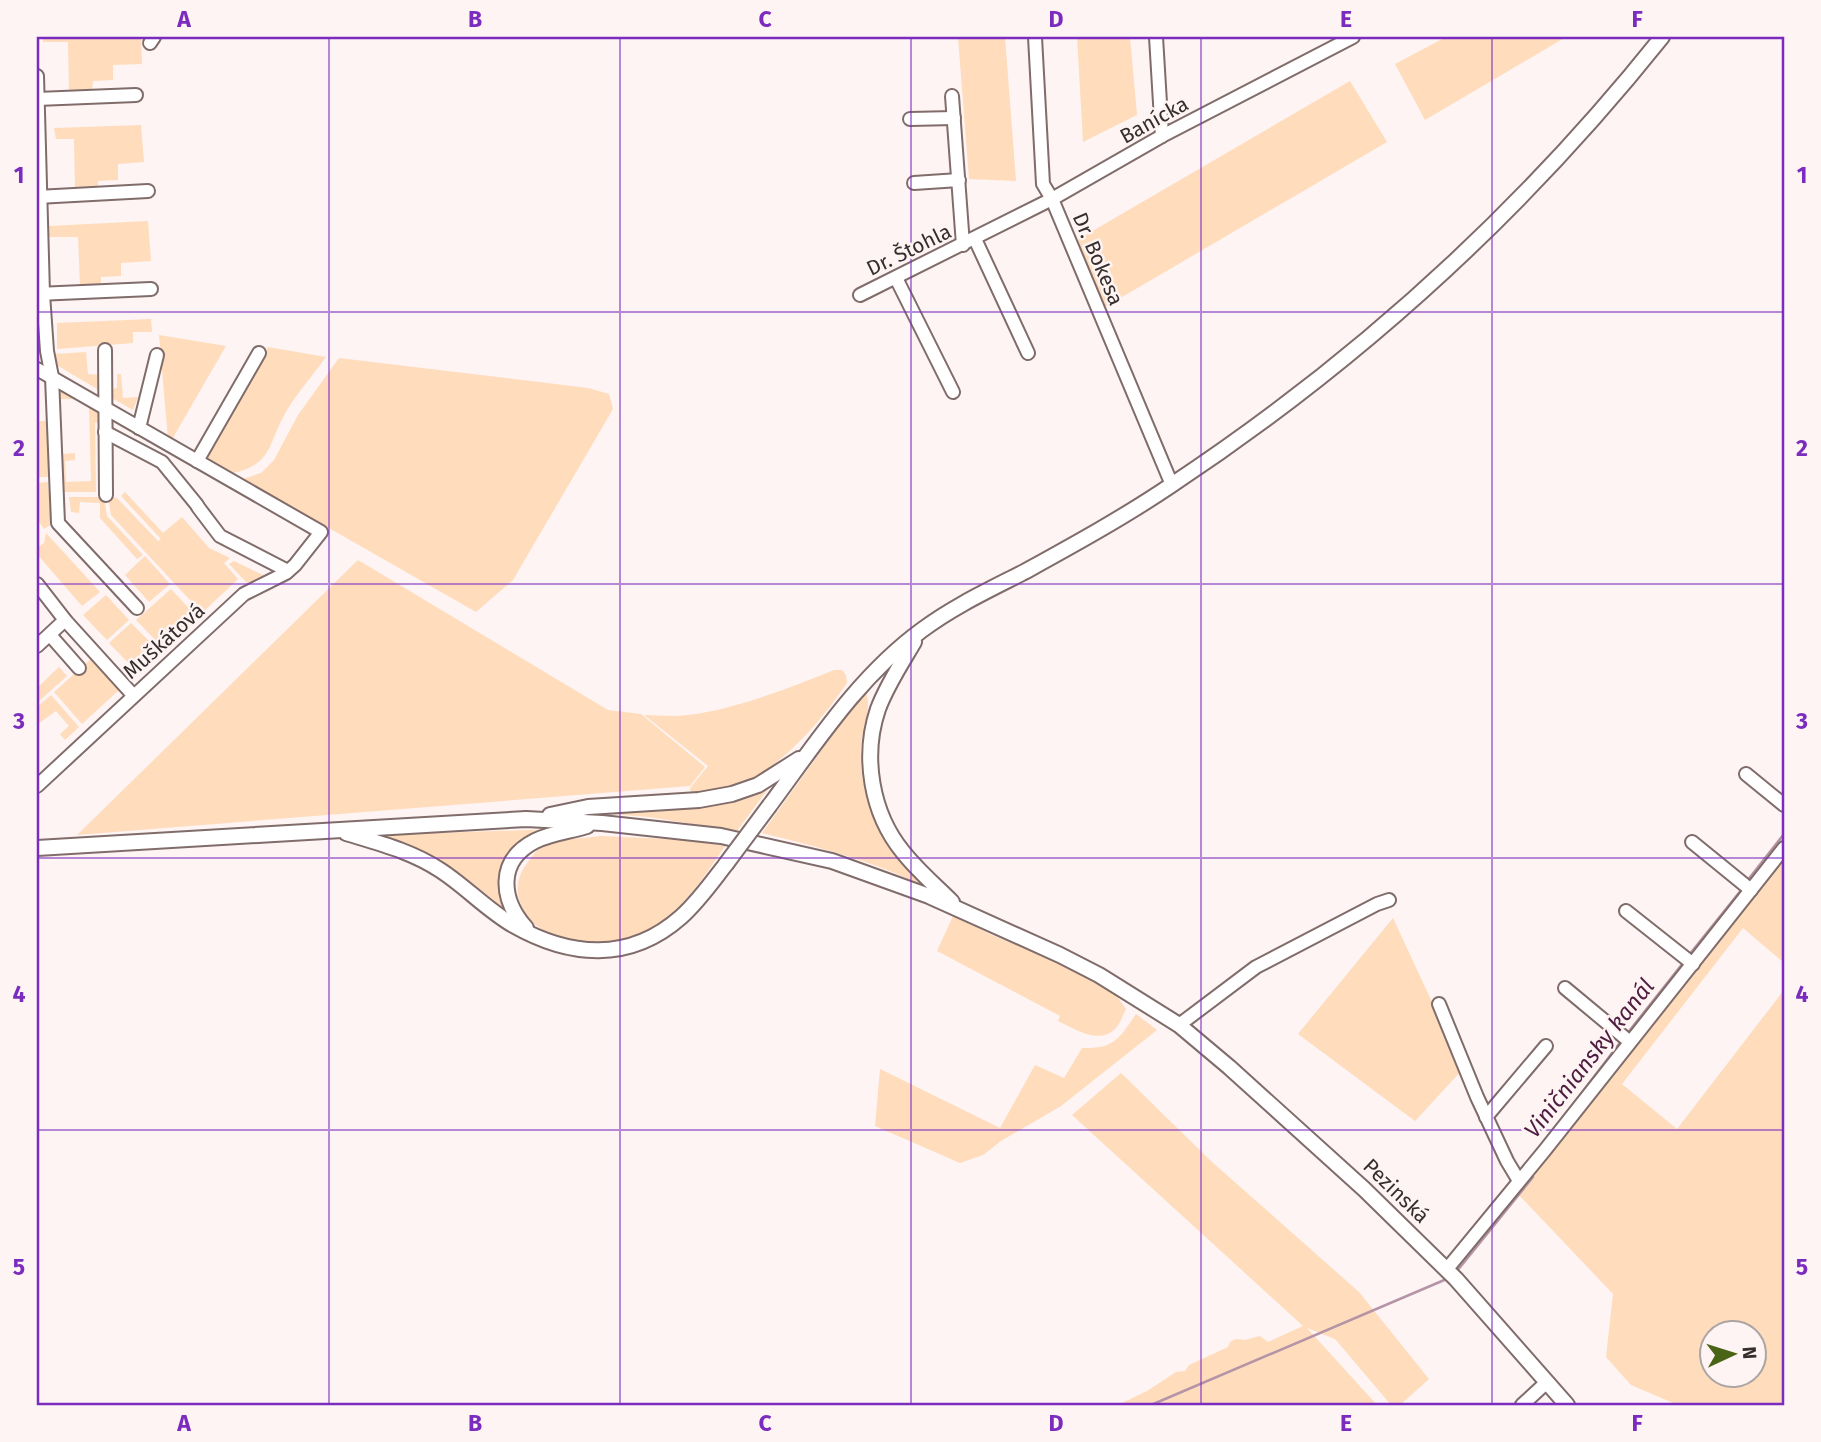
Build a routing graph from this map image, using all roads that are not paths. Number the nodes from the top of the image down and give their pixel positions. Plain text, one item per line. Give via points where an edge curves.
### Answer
1 (1035, 37) edge
2 (1156, 37) edge
3 (1353, 37) edge
4 (1662, 37) edge
5 (37, 76) edge
6 (136, 95) dead end
7 (952, 96) dead end
8 (37, 99) edge
9 (954, 118) junction
10 (910, 119) dead end
11 (1162, 136) junction
12 (959, 180) junction
13 (914, 183) dead end
14 (148, 191) dead end
15 (39, 197) edge
16 (1052, 199) junction
17 (969, 242) junction
18 (896, 278) junction
19 (151, 289) dead end
20 (40, 294) edge
21 (860, 295) dead end
22 (105, 349) dead end
23 (259, 353) dead end
24 (1028, 353) dead end
25 (42, 355) edge
26 (157, 355) dead end
27 (37, 369) edge
28 (52, 377) junction
29 (953, 392) dead end
30 (105, 409) junction
31 (139, 428) junction
32 (105, 432) junction
33 (197, 461) junction
34 (1172, 485) junction
35 (106, 495) dead end
36 (288, 571) junction
37 (37, 584) edge
38 (137, 608) dead end
39 (65, 620) junction
40 (920, 631) junction
41 (50, 635) junction
42 (37, 646) edge
43 (79, 668) dead end
44 (133, 695) junction
45 (806, 755) junction
46 (1746, 774) dead end
47 (40, 790) edge
48 (1784, 805) edge
49 (526, 819) junction
50 (602, 822) junction
51 (338, 830) junction
52 (1692, 842) dead end
53 (37, 848) edge
54 (1784, 848) edge
55 (1751, 890) junction
56 (1389, 900) dead end
57 (961, 911) junction
58 (1626, 911) dead end
59 (538, 937) junction
60 (1693, 964) junction
61 (1565, 988) dead end
62 (1438, 1004) dead end
63 (1180, 1025) junction
64 (1630, 1042) junction
65 (1546, 1046) dead end
66 (1486, 1116) junction
67 (1519, 1181) junction
68 (1452, 1274) junction
69 (1547, 1382) junction
70 (1521, 1405) edge
71 (1567, 1405) edge

1 - 16 street, Dr. Bokesa via 1043,184
2 - 11 street
3 - 11 street, Banícka
4 - 34 main road via 1550,166 1432,282 1278,411
5 - 8 street
6 - 8 street
7 - 9 street
8 - 15 street
9 - 10 street
9 - 12 street
11 - 16 street, Banícka
12 - 13 street
12 - 17 street
14 - 15 street
15 - 20 street
16 - 17 street, Banícka
16 - 34 street, Dr. Bokesa
17 - 18 street, Dr. Štohla
17 - 24 street
18 - 21 street, Dr. Štohla
18 - 29 street
19 - 20 street
20 - 25 street
22 - 30 street
23 - 33 street
25 - 28 street
26 - 31 street
27 - 28 street
28 - 30 street
28 - 38 street via 58,523
30 - 31 street
30 - 32 street
31 - 33 street
32 - 35 street
32 - 36 street via 162,462 220,536
33 - 36 street, Muškátová via 321,532
34 - 40 main road
36 - 44 street, Muškátová via 244,594
37 - 39 street
39 - 41 street
39 - 44 street
40 - 45 main road via 871,674
40 - 57 main road via 878,709 871,738 872,778 880,809 901,850
41 - 42 street
41 - 43 street
44 - 47 street, Muškátová
45 - 49 main road via 758,785 732,794 588,807
45 - 59 main road, bridge via 726,864 681,917 656,935 611,950 588,951
46 - 48 street
49 - 50 main road, Pezinská
49 - 51 main road
50 - 57 main road, Pezinská via 721,836 821,859 897,883
50 - 59 main road via 533,842 515,860 506,879 507,898 518,918
51 - 53 main road
51 - 59 main road via 432,865 510,923
52 - 55 street
54 - 55 street
55 - 60 street
56 - 63 street via 1256,967
57 - 63 main road, Pezinská via 1060,954
58 - 60 street
60 - 64 street
61 - 64 street
62 - 66 street
63 - 68 main road, Pezinská
64 - 67 street
65 - 66 street
66 - 67 street
67 - 68 street
68 - 69 main road, Pezinská
69 - 70 street
69 - 71 main road, Pezinská

